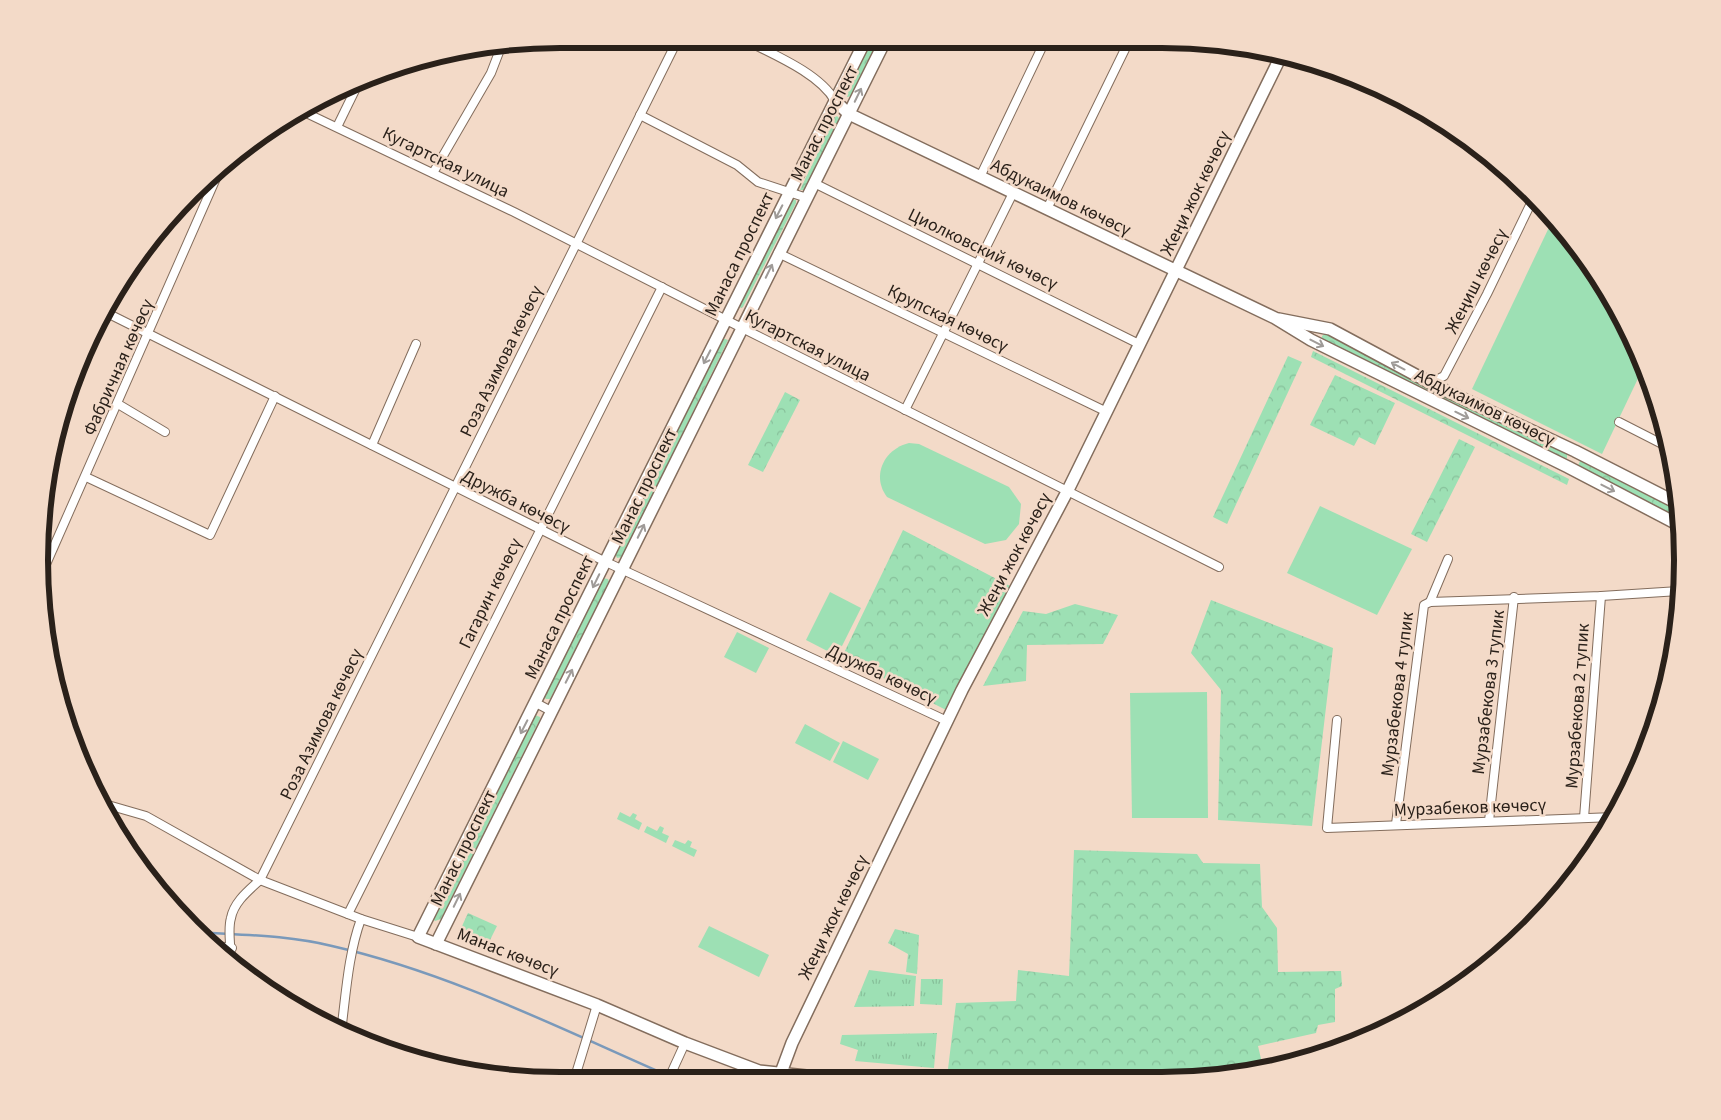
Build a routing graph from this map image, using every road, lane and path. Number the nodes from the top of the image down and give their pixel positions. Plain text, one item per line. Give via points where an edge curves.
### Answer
1 (674, 48) edge
2 (761, 48) edge
3 (862, 48) edge
4 (882, 48) edge
5 (1042, 48) edge
6 (1126, 48) edge
7 (500, 51) edge
8 (1278, 61) edge
9 (355, 91) edge
10 (835, 101) junction
11 (308, 114) edge
12 (849, 114) junction
13 (640, 115) junction
14 (337, 127) junction
15 (433, 173) junction
16 (980, 177) junction
17 (215, 182) edge
18 (814, 183) junction
19 (789, 192) junction
20 (1014, 194) junction
21 (806, 198) junction
22 (1530, 205) edge
23 (1047, 209) junction
24 (576, 243) junction
25 (778, 253) junction
26 (978, 262) junction
27 (1176, 272) junction
28 (662, 287) junction
29 (110, 314) edge
30 (1275, 318) junction
31 (726, 320) junction
32 (742, 328) junction
33 (942, 332) junction
34 (150, 333) junction
35 (416, 344) dead end
36 (1138, 344) junction
37 (1444, 376) junction
38 (1430, 383) junction
39 (1450, 393) junction
40 (275, 396) junction
41 (118, 404) junction
42 (905, 410) junction
43 (1105, 412) junction
44 (1620, 422) dead end
45 (166, 432) dead end
46 (1660, 443) edge
47 (372, 445) junction
48 (1575, 451) junction
49 (1568, 467) junction
50 (86, 477) junction
51 (456, 487) junction
52 (1068, 490) junction
53 (1670, 499) edge
54 (1672, 521) edge
55 (539, 529) junction
56 (1448, 559) dead end
57 (48, 560) edge
58 (606, 562) junction
59 (1219, 566) dead end
60 (622, 570) junction
61 (1672, 591) edge
62 (1601, 596) junction
63 (1514, 597) junction
64 (1430, 602) junction
65 (536, 703) junction
66 (551, 711) junction
67 (1337, 720) dead end
68 (947, 722) junction
69 (110, 806) edge
70 (1604, 817) edge
71 (1584, 818) junction
72 (1488, 821) junction
73 (1396, 824) junction
74 (260, 880) junction
75 (348, 914) junction
76 (361, 919) junction
77 (418, 938) junction
78 (436, 944) junction
79 (222, 945) edge
80 (232, 945) junction
81 (231, 953) edge
82 (597, 1005) junction
83 (342, 1024) edge
84 (685, 1043) junction
85 (577, 1072) edge
86 (672, 1072) edge
87 (763, 1072) edge
88 (781, 1072) edge

1 - 13 street, Роза Азимова көчөсү
2 - 10 street via 827,88
3 - 10 main road, Манаса проспект
12 -> 4 main road, Манас проспект
5 - 16 street
6 - 23 street
7 - 15 street
8 - 27 main road, Жеңи жок көчөсү
9 - 14 street
10 - 12 main road, Абдукаимов көчөсү
10 - 19 main road, Манаса проспект
11 - 14 street, Кугартская улица
12 - 16 main road, Абдукаимов көчөсү
12 - 18 main road, Манас проспект
13 - 19 street via 736,164 758,182
13 - 24 street, Роза Азимова көчөсү
14 - 15 street, Кугартская улица
15 - 24 street, Кугартская улица
16 - 20 main road, Абдукаимов көчөсү
17 - 34 street, Фабричная көчөсү
18 - 21 main road, Манас проспект
18 - 26 street, Циолковский көчөсү
19 - 21 street
19 -> 31 main road, Манаса проспект
20 - 23 main road, Абдукаимов көчөсү
20 - 26 street
21 - 25 main road, Манас проспект
22 - 37 street, Жеңиш көчөсү via 1488,294
23 - 27 main road, Абдукаимов көчөсү
24 - 28 street, Кугартская улица
24 - 51 street, Роза Азимова көчөсү
32 -> 25 main road, Манас проспект
25 - 33 street, Крупская көчөсү
26 - 33 street
26 - 36 street, Циолковский көчөсү
27 - 30 main road, Абдукаимов көчөсү
27 - 36 main road, Жеңи жок көчөсү
28 - 31 street, Кугартская улица
28 - 55 street, Гагарин көчөсү
29 - 34 street, Дружба көчөсү
38 -> 30 main road, Абдукаимов көчөсү via 1330,329
30 -> 49 main road, Абдукаимов көчөсү via 1311,340
31 - 32 street, Кугартская улица
31 -> 58 main road, Манаса проспект
32 - 42 street, Кугартская улица
60 -> 32 main road, Манас проспект
33 - 42 street
33 - 43 street, Крупская көчөсү
34 - 40 street, Дружба көчөсү
34 - 41 street, Фабричная көчөсү
35 - 47 street
36 - 43 main road, Жеңи жок көчөсү
37 - 38 street
37 - 39 street
38 - 39 main road, Абдукаимов көчөсү
39 - 48 main road, Абдукаимов көчөсү
40 - 47 street, Дружба көчөсү
40 - 50 street via 210,535
41 - 45 street
41 - 50 street, Фабричная көчөсү
42 - 52 street, Кугартская улица
43 - 52 main road, Жеңи жок көчөсү
44 - 46 street
47 - 51 street, Дружба көчөсү
48 - 49 main road
48 - 53 main road, Абдукаимов көчөсү
49 -> 54 main road, Абдукаимов көчөсү
50 - 57 street, Фабричная көчөсү
51 - 55 street, Дружба көчөсү
51 - 74 street, Роза Азимова көчөсү
52 - 59 street, Кугартская улица
52 - 68 main road, Жеңи жок көчөсү
55 - 58 street, Дружба көчөсү
55 - 75 street, Гагарин көчөсү
56 - 64 street, Мурзабекова 4 тупик
58 - 60 street, Дружба көчөсү
58 -> 65 main road, Манаса проспект
66 -> 60 main road, Манас проспект
60 - 68 street, Дружба көчөсү
61 - 62 street
62 - 63 street
62 - 71 street, Мурзабекова 2 тупик
63 - 64 street
63 - 72 street, Мурзабекова 3 тупик
64 - 73 street, Мурзабекова 4 тупик via 1424,605 1422,615
65 - 66 street
65 -> 77 main road, Манаса проспект
78 -> 66 main road, Манас проспект
67 - 73 street, Мурзабеков көчөсү via 1327,828
68 - 88 main road, Жеңи жок көчөсү via 792,1043
69 - 74 street, Манас көчөсү via 146,816
70 - 71 street, Мурзабеков көчөсү
71 - 72 street, Мурзабеков көчөсү
72 - 73 street, Мурзабеков көчөсү
74 - 75 street, Манас көчөсү
74 - 80 street, Роза Азимова көчөсү via 236,904 230,919
75 - 76 street, Манас көчөсү
76 - 77 street, Манас көчөсү
76 - 83 street via 350,962
77 - 78 main road, Манас көчөсү
78 - 82 main road, Манас көчөсү
79 - 80 street
80 - 81 street
82 - 84 main road, Манас көчөсү
82 - 85 street
84 - 86 street
84 - 87 main road, Манас көчөсү

